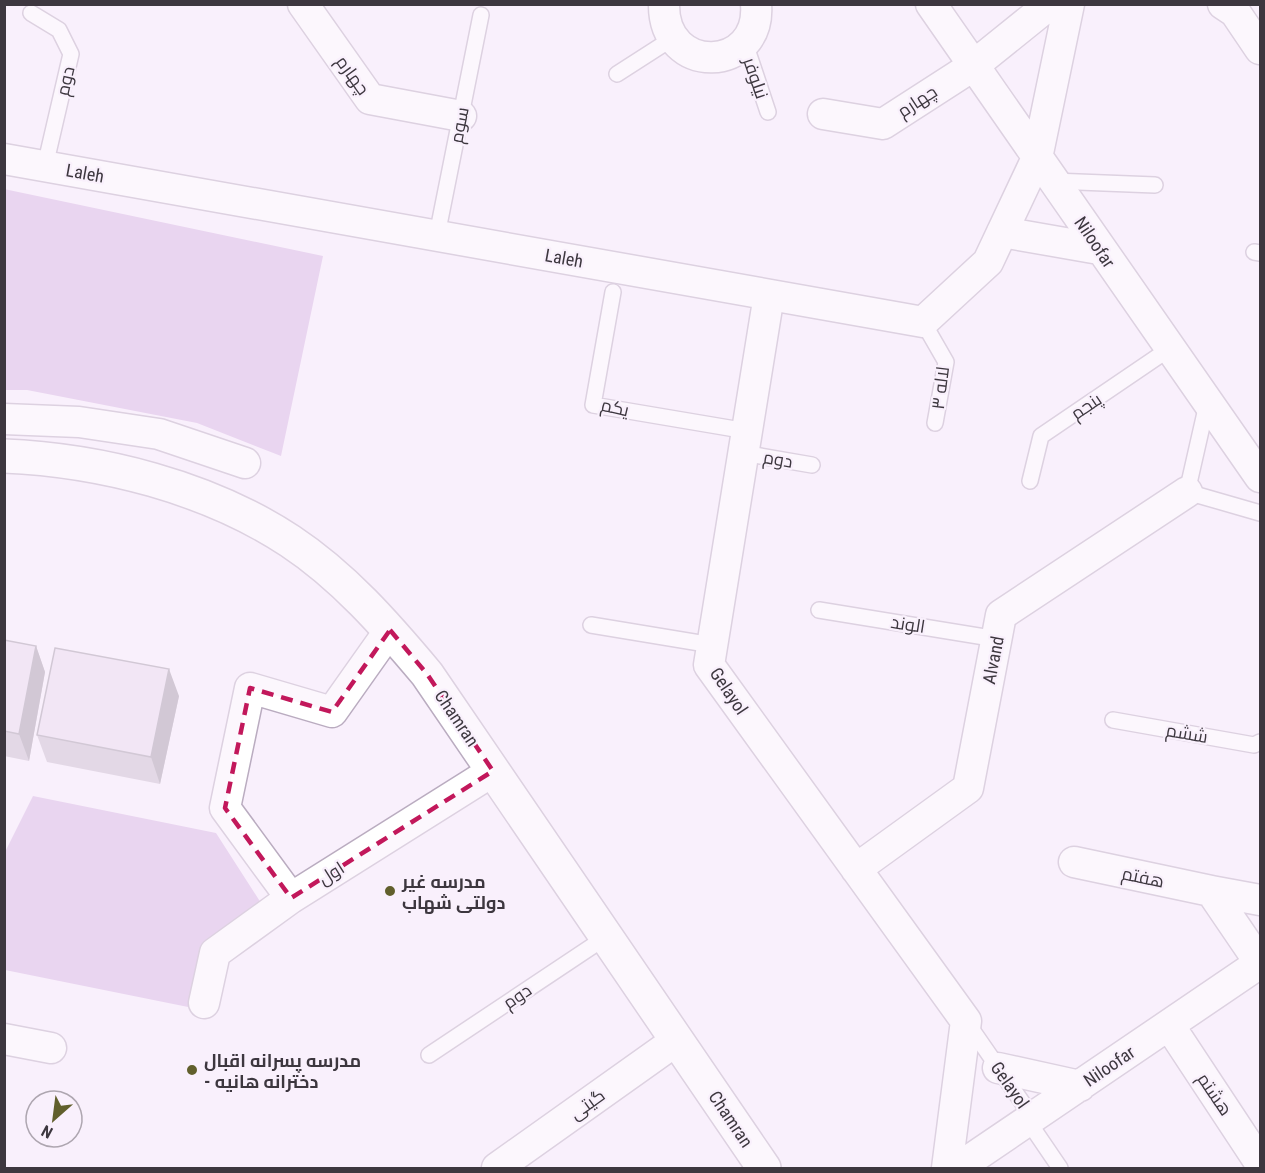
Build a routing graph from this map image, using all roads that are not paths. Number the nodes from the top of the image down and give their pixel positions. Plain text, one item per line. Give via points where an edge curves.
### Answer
1 (303, 4) edge
2 (664, 4) edge
3 (756, 4) edge
4 (931, 4) edge
5 (1050, 4) edge
6 (1069, 4) edge
7 (1223, 4) edge
8 (31, 13) dead end
9 (481, 15) dead end
10 (673, 38) junction
11 (745, 43) junction
12 (1260, 49) edge
13 (973, 66) junction
14 (616, 74) dead end
15 (768, 112) dead end
16 (823, 114) dead end
17 (461, 116) junction
18 (4, 159) edge
19 (45, 166) junction
20 (1045, 169) junction
21 (1155, 185) dead end
22 (1002, 232) junction
23 (437, 235) junction
24 (1100, 249) junction
25 (614, 292) dead end
26 (769, 294) junction
27 (923, 322) junction
28 (1169, 349) junction
29 (1207, 404) junction
30 (4, 419) edge
31 (935, 423) dead end
32 (745, 442) junction
33 (4, 456) edge
34 (245, 463) dead end
35 (812, 465) dead end
36 (1260, 477) edge
37 (1030, 481) dead end
38 (1187, 492) junction
39 (1260, 513) edge
40 (819, 610) dead end
41 (591, 626) dead end
42 (390, 630) junction
43 (997, 639) junction
44 (712, 645) junction
45 (1113, 720) dead end
46 (1258, 745) edge
47 (493, 771) junction
48 (1074, 862) dead end
49 (856, 869) junction
50 (1211, 891) junction
51 (291, 898) junction
52 (1260, 900) edge
53 (606, 937) junction
54 (1260, 963) edge
55 (204, 1003) dead end
56 (966, 1021) junction
57 (1169, 1025) junction
58 (4, 1039) edge
59 (677, 1040) junction
60 (51, 1048) dead end
61 (429, 1055) dead end
62 (998, 1068) junction
63 (1080, 1086) junction
64 (1030, 1120) junction
65 (1260, 1163) edge
66 (756, 1165) edge
67 (497, 1168) edge
68 (947, 1168) edge
69 (958, 1168) edge
70 (1060, 1168) edge

1 - 17 street, چهارم via 370,99
2 - 10 street via 664,18
3 - 11 street via 758,16
4 - 13 street, Niloofar
5 - 13 street, چهارم
6 - 20 street
7 - 12 street via 1234,12
8 - 19 lane, دوم via 59,30 71,54
9 - 17 lane, سوم
10 - 11 street via 689,53 704,58 733,53
10 - 14 lane
11 - 15 lane, نیلوفر
13 - 16 street, چهارم via 883,124
13 - 20 street, Niloofar
17 - 23 lane, سوم
18 - 19 street, Laleh
19 - 23 street, Laleh
20 - 21 lane
20 - 22 street
20 - 24 street, Niloofar
22 - 24 street
22 - 27 street via 988,262
23 - 26 street, Laleh
24 - 28 street, Niloofar
25 - 32 lane, یکم via 593,405
26 - 27 street, Laleh
26 - 32 street, Gelayol
27 - 31 lane, لاله ۳ via 946,362
28 - 29 street, Niloofar
28 - 37 lane, پنجم via 1041,436
29 - 36 street, Niloofar
29 - 38 lane
30 - 34 street via 79,422 159,434
32 - 35 lane, دوم
32 - 44 street, Gelayol
33 - 42 main road, Chamran via 49,458 106,468 158,481 229,510 289,541 322,565
38 - 39 lane
38 - 43 street, Alvand via 1001,615
40 - 43 lane, الوند
41 - 44 lane
42 - 47 main road, Chamran via 427,674
42 - 51 street via 332,712 250,688 225,808
43 - 49 street, Alvand via 968,788
44 - 49 street, Gelayol via 709,665
45 - 46 lane, ششم
47 - 51 street, اول
47 - 53 main road, Chamran
48 - 50 street, هفتم
49 - 56 street, Gelayol
50 - 52 street, هفتم
50 - 54 street
51 - 55 street, اول via 215,953
53 - 59 main road, Chamran
53 - 61 lane, دوم
54 - 57 street, Niloofar
56 - 62 lane, Gelayol
56 - 68 street, Gelayol
57 - 63 street, Niloofar
57 - 65 street, هشتم
58 - 60 street
59 - 66 main road, Chamran
59 - 67 street, گیتی
62 - 63 street
62 - 64 lane, Gelayol
63 - 64 street, Niloofar
64 - 69 street, Niloofar
64 - 70 lane, Gelayol

